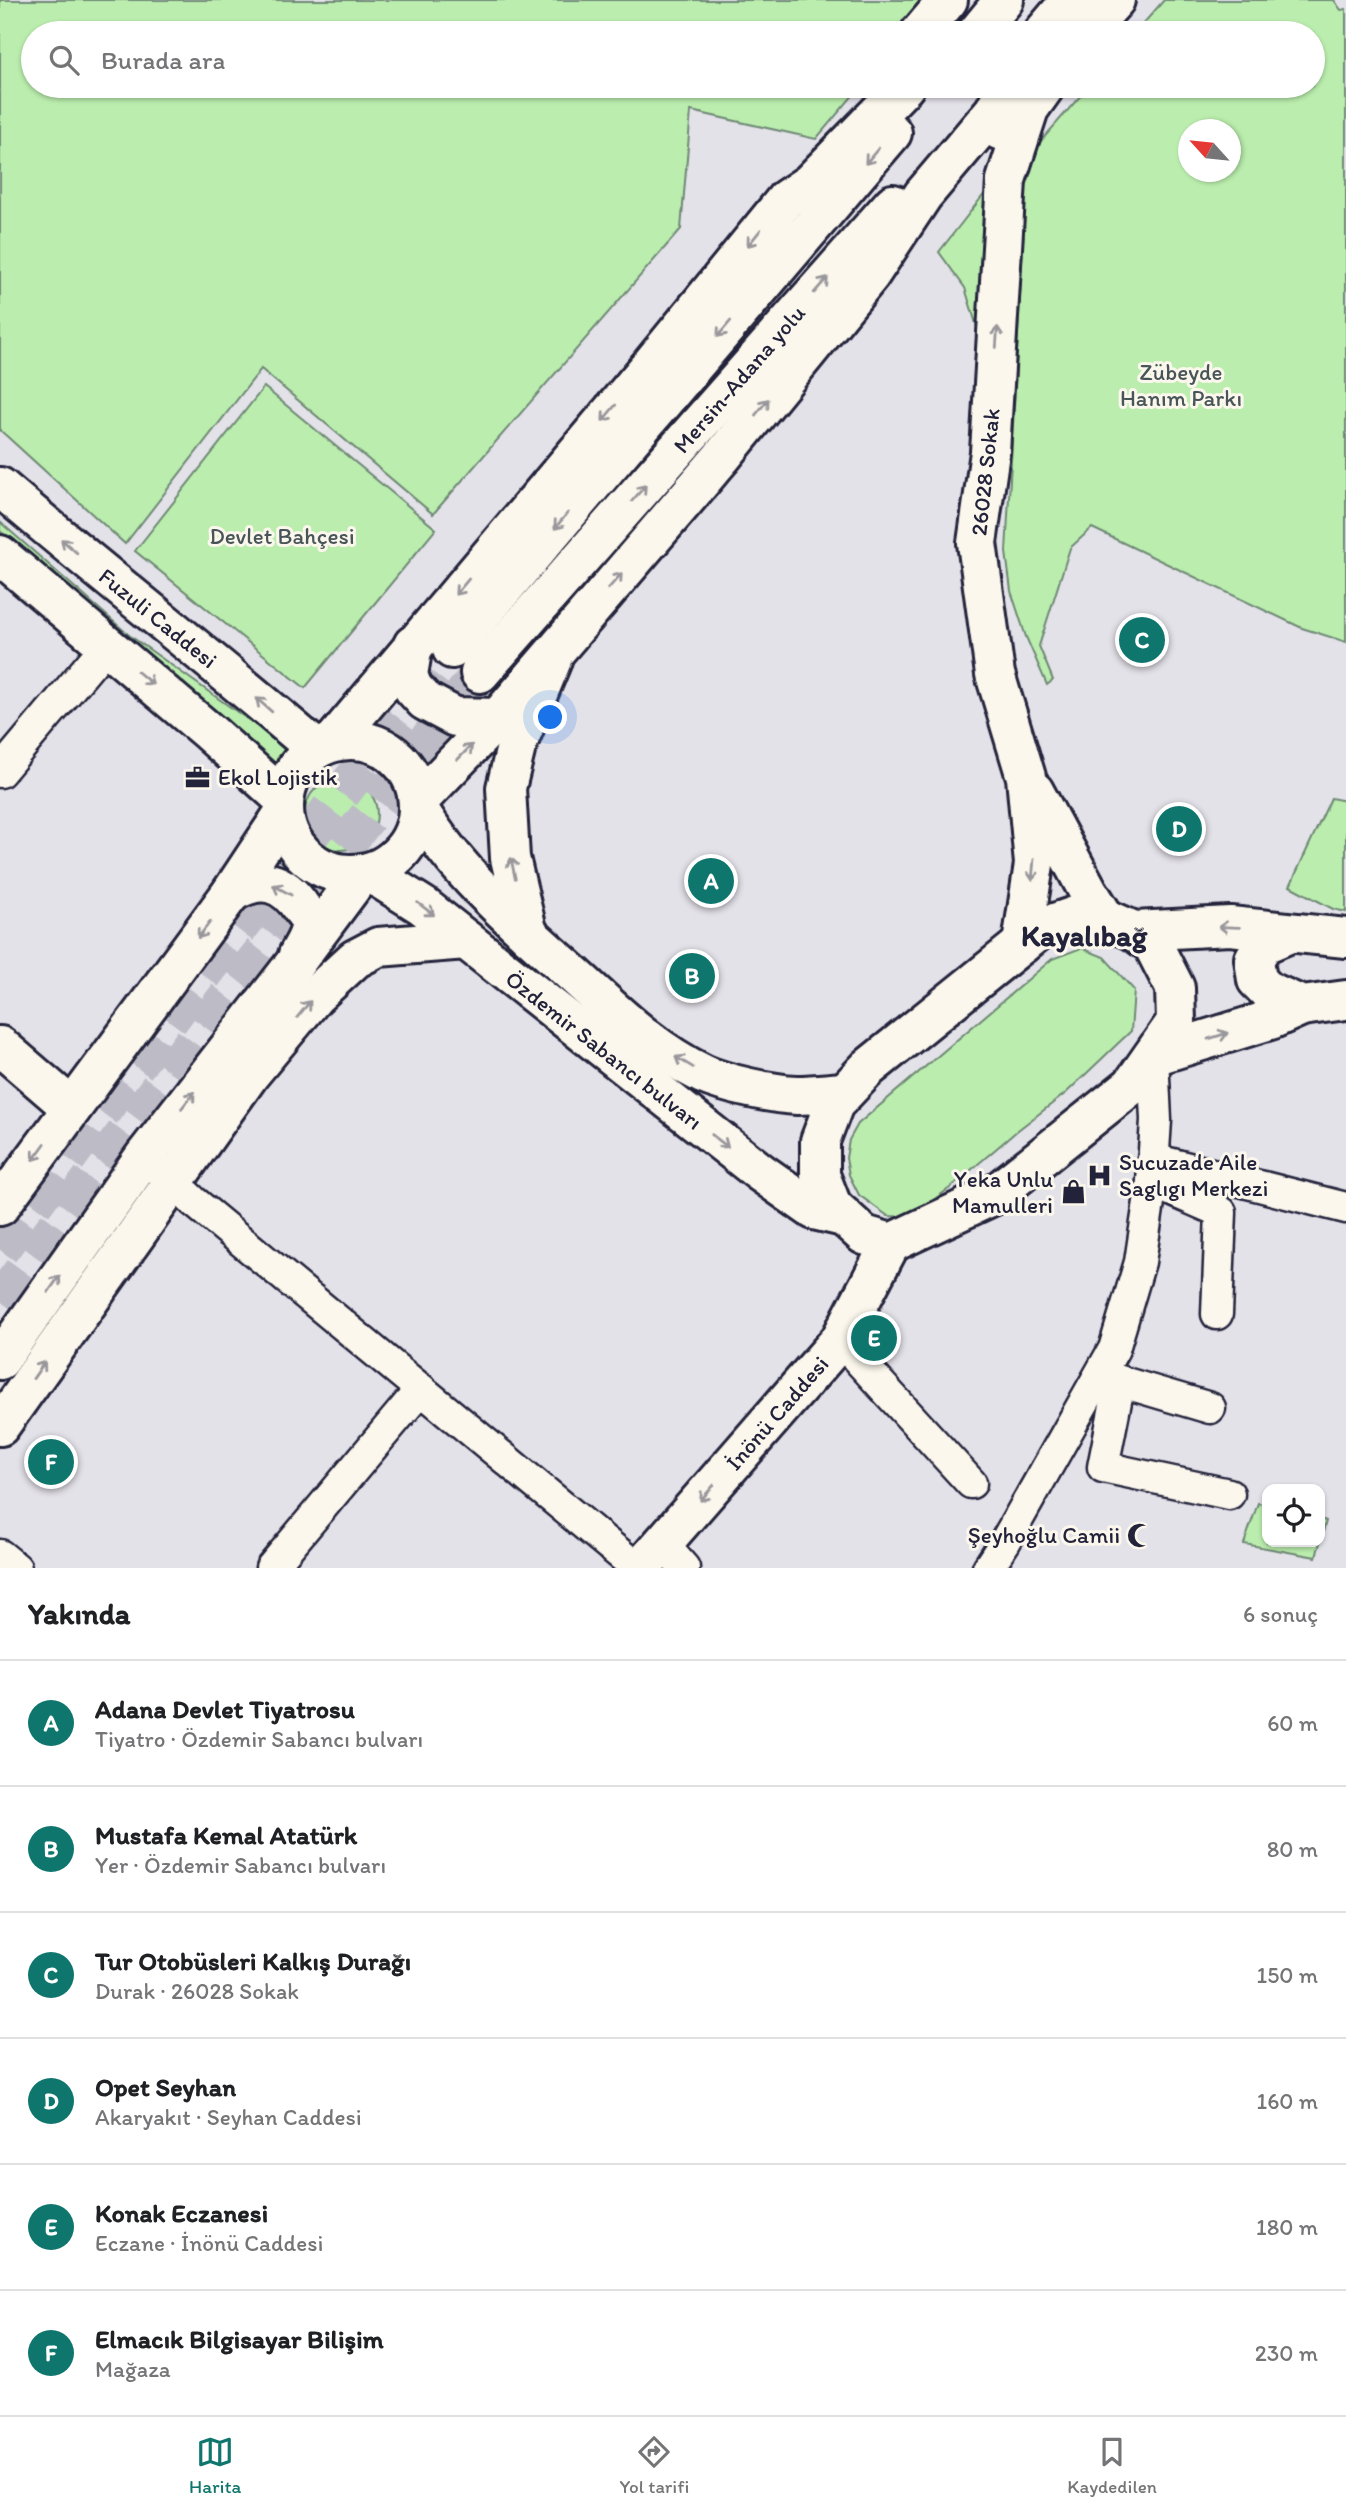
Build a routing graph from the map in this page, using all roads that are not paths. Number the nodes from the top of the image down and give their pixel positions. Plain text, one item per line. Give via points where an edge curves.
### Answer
1 (948, 0) edge
2 (1071, 0) edge
3 (1115, 0) edge
4 (930, 21) edge
5 (1053, 21) edge
6 (1096, 21) edge
7 (865, 98) edge
8 (893, 98) edge
9 (922, 98) edge
10 (987, 98) edge
11 (1001, 98) edge
12 (1028, 98) edge
13 (1036, 98) edge
14 (786, 199) junction
15 (870, 275) junction
16 (0, 487) edge
17 (0, 555) edge
18 (413, 645) junction
19 (106, 646) junction
20 (452, 649) tunnel mouth
21 (556, 650) junction
22 (480, 673) tunnel mouth
23 (498, 718) junction
24 (324, 746) junction
25 (0, 772) edge
26 (1026, 777) junction
27 (418, 804) junction
28 (284, 806) junction
29 (365, 872) junction
30 (232, 893) junction
31 (1120, 924) junction
32 (1290, 933) junction
33 (528, 934) junction
34 (1346, 937) edge
35 (466, 940) junction
36 (1022, 944) junction
37 (292, 967) junction
38 (1346, 1000) edge
39 (1302, 1006) junction
40 (0, 1045) edge
41 (1153, 1056) junction
42 (844, 1092) junction
43 (72, 1108) junction
44 (144, 1157) junction
45 (1152, 1170) junction
46 (173, 1180) junction
47 (0, 1206) edge
48 (1346, 1208) edge
49 (844, 1217) junction
50 (891, 1243) junction
51 (1217, 1314) dead end
52 (840, 1340) junction
53 (0, 1360) edge
54 (1110, 1378) junction
55 (421, 1389) junction
56 (1210, 1408) dead end
57 (0, 1426) edge
58 (971, 1483) dead end
59 (1229, 1494) dead end
60 (0, 1555) edge
61 (656, 1562) edge
62 (16, 1568) edge
63 (271, 1568) edge
64 (988, 1568) edge

1 - 4 main road
2 - 5 main road
3 - 6 main road
7 - 14 main road via 806,166
8 - 14 main road via 810,183
9 -> 20 main road, Mersin-Adana yolu
22 -> 10 main road, Mersin-Adana yolu
11 - 15 main road via 923,195
12 - 15 main road
26 -> 13 main road, 26028 Sokak via 995,674 977,543 990,452 1006,180 1028,109
14 -> 18 main road
21 -> 15 main road
24 -> 16 main road, Fuzuli Caddesi via 244,687
17 - 19 main road
18 - 23 main road via 408,675 425,701 455,717
18 - 24 main road
19 - 25 street
19 -> 28 main road via 209,732
21 - 23 main road
33 -> 21 main road via 510,858 506,788 516,747
27 -> 23 main road
24 - 27 main road via 362,740 390,751 409,773
24 - 28 main road via 295,771
26 - 31 main road via 1088,891
26 -> 36 main road, 26028 Sokak via 1034,864
27 - 29 main road via 412,836 404,848
27 - 33 main road, Özdemir Sabancı bulvarı via 431,831 458,864
28 - 29 main road via 294,843 316,865 331,871
28 - 30 main road
29 -> 35 main road, Özdemir Sabancı bulvarı via 423,906
29 - 37 main road
37 -> 30 main road via 309,934 310,921 294,897 266,881
30 -> 43 main road
32 -> 31 main road via 1230,926
31 - 36 main road via 1077,915 1042,927
31 - 41 main road via 1153,945 1175,988 1176,1022
32 - 34 main road
32 - 39 main road via 1264,944 1254,959 1257,980 1268,991
42 -> 33 main road, Özdemir Sabancı bulvarı via 796,1095 705,1075 646,1040
46 -> 35 main road via 250,1074 315,996 355,959 378,947
35 -> 49 main road, Özdemir Sabancı bulvarı via 760,1172 814,1210
36 - 42 main road
44 -> 37 main road
37 - 46 main road via 258,1040
38 - 39 main road
41 -> 39 main road
40 - 43 main road
41 - 45 street via 1156,1120
41 - 50 main road via 1132,1085 994,1195
42 - 49 main road via 834,1104 820,1141 820,1175 832,1206
43 -> 47 main road
44 - 46 street
53 -> 44 main road
45 - 48 street
45 - 51 street via 1221,1212
45 - 54 street via 1140,1262
46 - 55 street
57 -> 46 main road
49 - 50 main road via 864,1235
50 - 52 main road, İnönü Caddesi
52 - 58 street
52 -> 61 main road, İnönü Caddesi
54 - 56 street
54 - 59 street via 1103,1467
54 - 64 street
55 - 61 street
55 - 63 street
60 - 62 street

